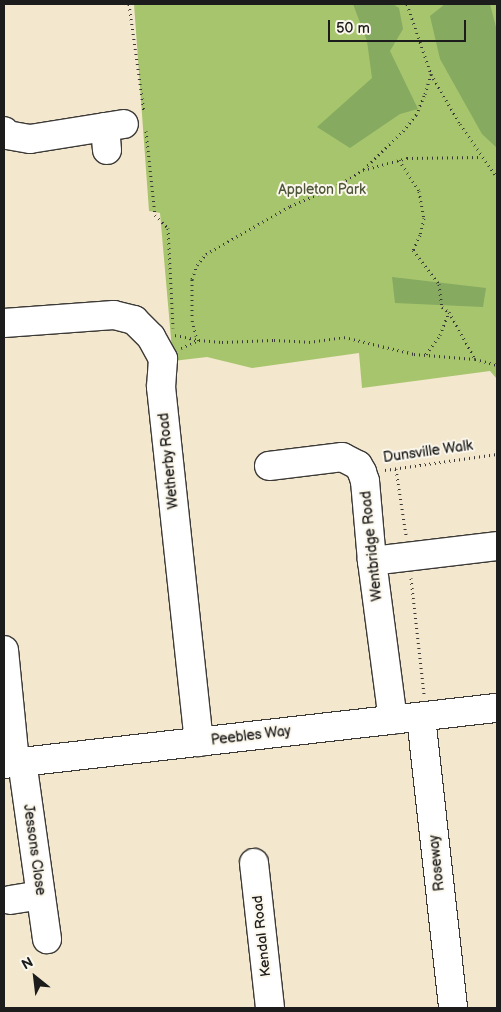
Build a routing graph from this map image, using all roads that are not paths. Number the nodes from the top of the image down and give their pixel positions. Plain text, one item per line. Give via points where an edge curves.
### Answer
1 (125, 128) road end
2 (4, 131) edge
3 (4, 323) edge
4 (269, 466) dead end
5 (497, 546) edge
6 (372, 561) junction
7 (4, 650) edge
8 (497, 708) edge
9 (423, 717) junction
10 (393, 720) junction
11 (199, 742) junction
12 (13, 762) edge
13 (254, 863) dead end
14 (41, 895) junction
15 (10, 900) dead end
16 (47, 939) dead end
17 (270, 1008) edge
18 (453, 1008) edge

1 - 2 street via 30,139 7,135
3 - 11 street, Wetherby Road via 114,315 134,320 151,336 163,359 161,387
4 - 6 street, Wentbridge Road via 342,456 358,465 365,481
5 - 6 street
6 - 10 street, Wentbridge Road
7 - 12 street, Jessons Close
8 - 9 street, Peebles Way
9 - 10 street, Peebles Way
9 - 18 street, Roseway
10 - 11 street, Peebles Way
11 - 12 street, Peebles Way
12 - 14 street, Jessons Close
13 - 17 street, Kendal Road
14 - 15 street
14 - 16 street, Jessons Close

